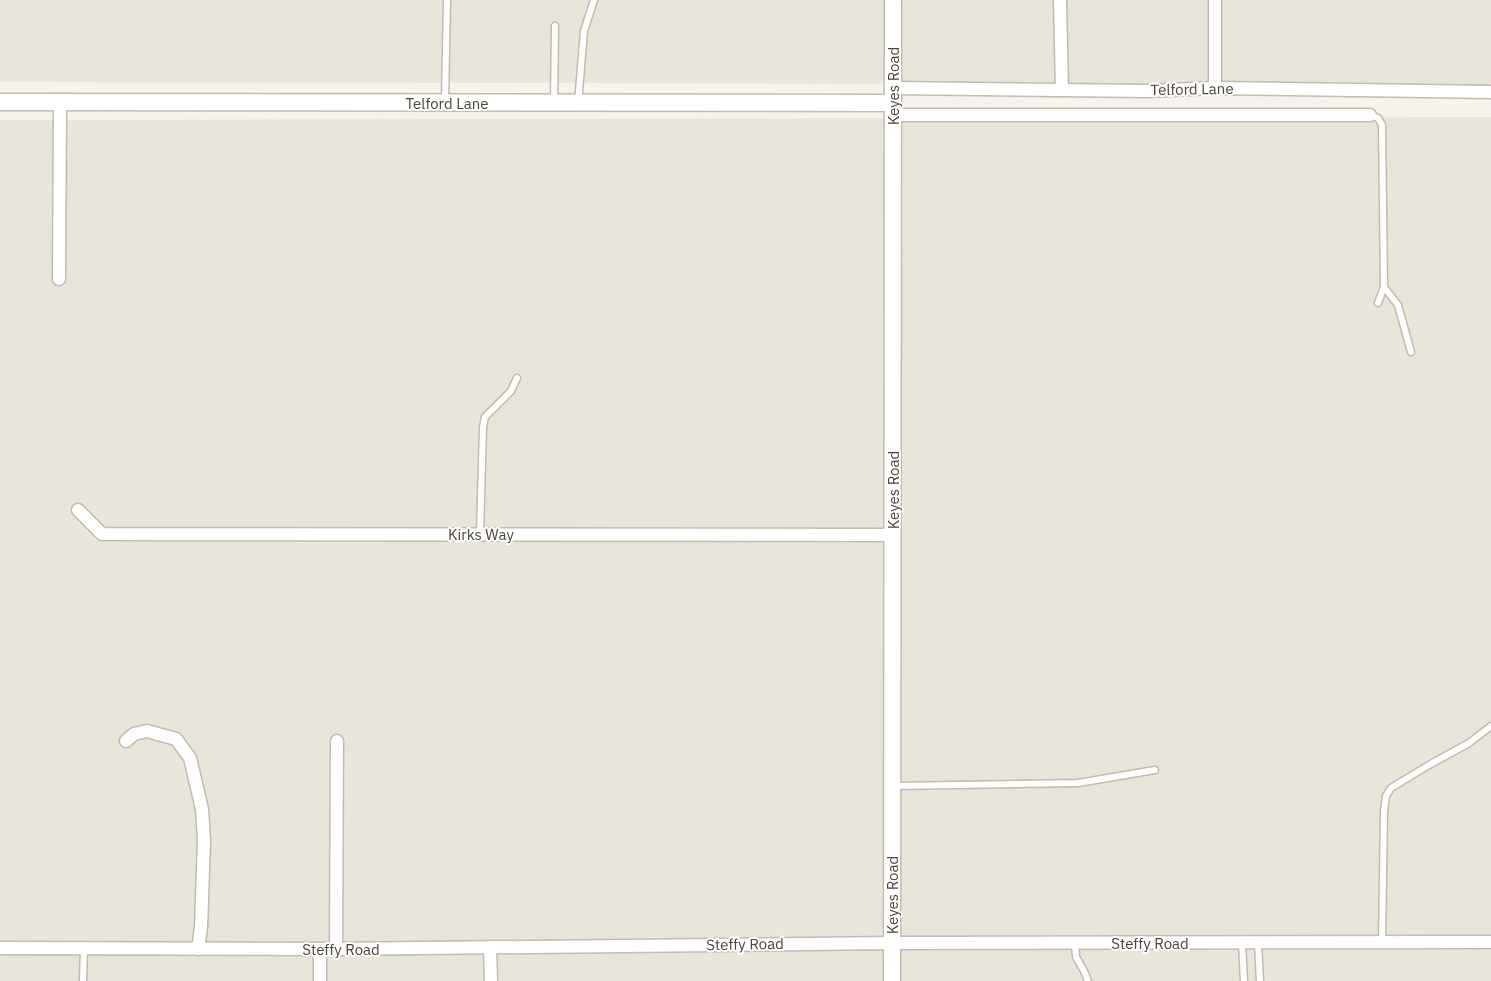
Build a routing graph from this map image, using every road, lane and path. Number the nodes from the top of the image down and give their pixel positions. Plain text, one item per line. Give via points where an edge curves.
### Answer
1 (447, 0) edge
2 (594, 0) edge
3 (894, 0) edge
4 (1060, 0) edge
5 (1215, 0) edge
6 (555, 26) dead end
7 (1215, 88) junction
8 (1062, 90) junction
9 (1491, 92) edge
10 (0, 102) edge
11 (60, 102) junction
12 (893, 102) junction
13 (445, 103) junction
14 (554, 104) junction
15 (578, 104) junction
16 (1370, 115) joint
17 (59, 279) dead end
18 (1384, 287) junction
19 (1378, 303) dead end
20 (1411, 352) dead end
21 (517, 378) dead end
22 (78, 510) dead end
23 (480, 534) junction
24 (894, 535) junction
25 (1491, 726) edge
26 (126, 741) dead end
27 (336, 741) dead end
28 (1155, 770) dead end
29 (892, 786) junction
30 (1382, 942) junction
31 (1491, 942) edge
32 (892, 943) junction
33 (1075, 943) junction
34 (1242, 943) junction
35 (1258, 943) junction
36 (490, 947) junction
37 (0, 948) edge
38 (84, 948) junction
39 (198, 949) junction
40 (320, 949) junction
41 (336, 949) junction
42 (83, 981) edge
43 (320, 981) edge
44 (491, 981) edge
45 (892, 981) edge
46 (1088, 981) edge
47 (1244, 981) edge
48 (1260, 981) edge

1 - 13 lane
2 - 15 lane via 584,31
3 - 12 street, Keyes Road
4 - 8 street
5 - 7 street
6 - 14 lane
7 - 8 street, Telford Lane
7 - 9 street, Telford Lane
8 - 12 street, Telford Lane via 995,90
10 - 11 street, Telford Lane
11 - 13 street, Telford Lane
11 - 17 street
12 - 15 street, Telford Lane
12 - 16 street, Telford Lane
12 - 24 street, Keyes Road
13 - 14 street, Telford Lane
14 - 15 street, Telford Lane
16 - 18 lane via 1378,118 1382,125
18 - 19 lane
18 - 20 lane via 1398,305
21 - 23 lane via 511,391 485,417
22 - 23 street, Kirks Way via 102,534
23 - 24 street, Kirks Way
24 - 29 street, Keyes Road
25 - 30 lane via 1470,743 1391,788 1386,796
26 - 39 street via 134,734 147,732 166,736 176,739 190,758 202,809 204,840
27 - 41 street
28 - 29 lane via 1078,783
29 - 32 street, Keyes Road
30 - 31 street, Steffy Road
30 - 35 street, Steffy Road
32 - 33 street, Steffy Road
32 - 36 street, Steffy Road
32 - 45 street, Keyes Road
33 - 34 street, Steffy Road
33 - 46 lane via 1076,957
34 - 35 street, Steffy Road
34 - 47 lane
35 - 48 lane
36 - 41 street, Steffy Road
36 - 44 street
37 - 38 street, Steffy Road
38 - 39 street, Steffy Road
38 - 42 lane
39 - 40 street, Steffy Road
40 - 41 street, Steffy Road
40 - 43 street

